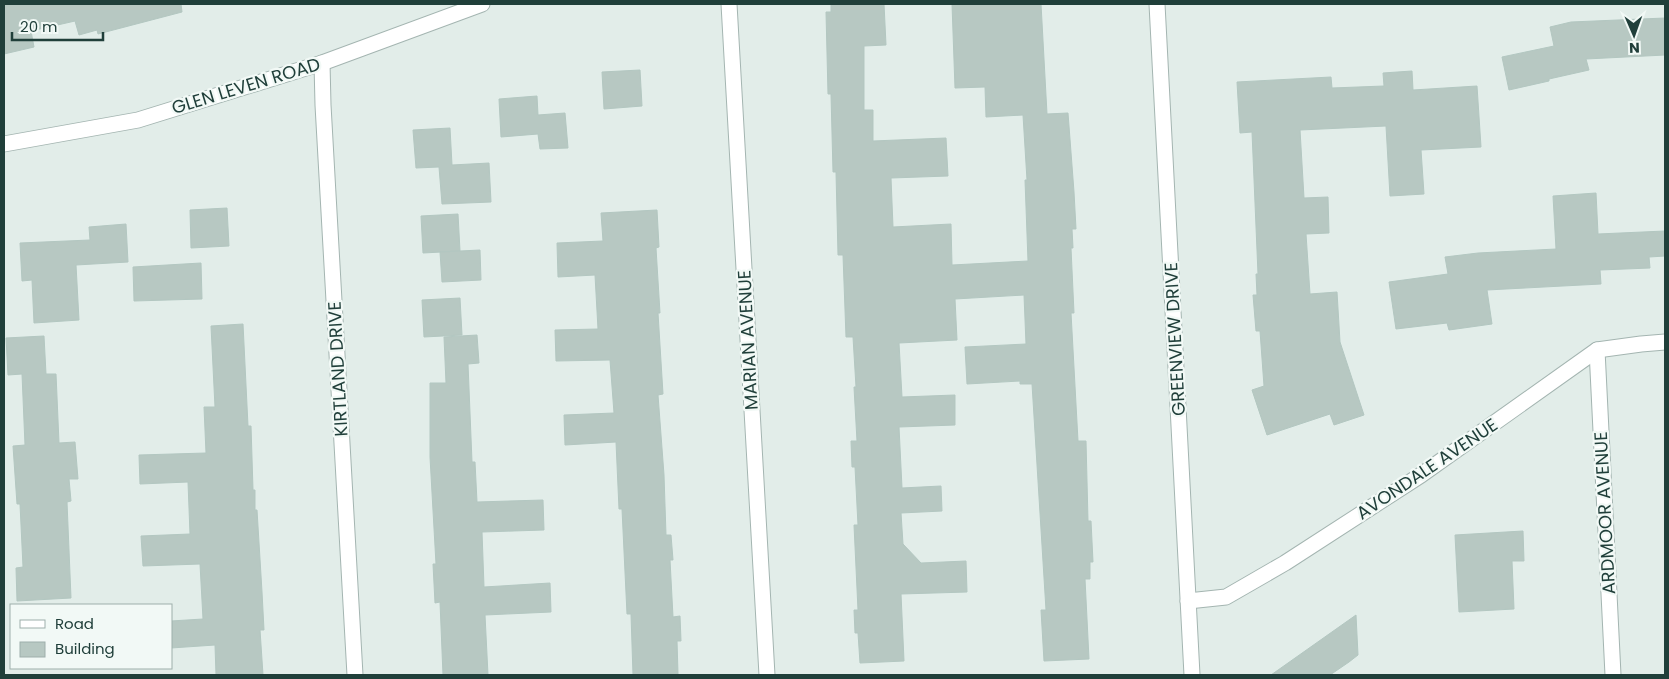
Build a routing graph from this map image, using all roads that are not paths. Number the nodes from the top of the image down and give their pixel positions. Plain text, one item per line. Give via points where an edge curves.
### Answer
1 (482, 4) edge
2 (729, 4) edge
3 (1158, 4) edge
4 (322, 63) junction
5 (4, 144) edge
6 (1665, 342) edge
7 (1597, 350) junction
8 (1188, 601) junction
9 (355, 675) edge
10 (767, 675) edge
11 (1192, 675) edge
12 (1613, 675) edge

1 - 4 street, GLEN LEVEN ROAD
2 - 10 street, MARIAN AVENUE
3 - 8 street, GREENVIEW DRIVE
4 - 5 street, GLEN LEVEN ROAD via 138,120
4 - 9 street, KIRTLAND DRIVE
6 - 7 street, AVONDALE AVENUE
7 - 8 street, AVONDALE AVENUE via 1421,475 1285,563 1226,597
7 - 12 street, ARDMOOR AVENUE
8 - 11 street, GREENVIEW DRIVE

